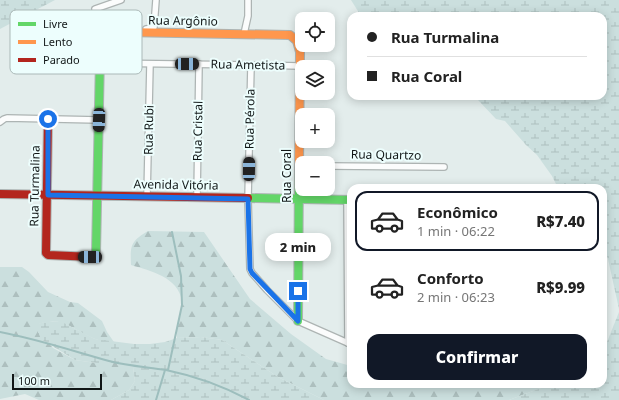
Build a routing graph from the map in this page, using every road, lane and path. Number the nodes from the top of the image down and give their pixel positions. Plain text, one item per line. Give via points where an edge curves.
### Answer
1 (121, 0) edge
2 (156, 0) edge
3 (248, 0) edge
4 (95, 9) dead end
5 (142, 30) edge
6 (142, 32) edge
7 (244, 34) junction
8 (290, 35) joint
9 (300, 60) edge
10 (142, 64) edge
11 (150, 64) junction
12 (200, 64) junction
13 (251, 64) junction
14 (295, 66) edge
15 (100, 74) edge
16 (300, 100) edge
17 (48, 119) junction
18 (99, 120) junction
19 (0, 122) edge
20 (301, 156) edge
21 (335, 166) edge
22 (444, 167) dead end
23 (0, 194) edge
24 (48, 195) junction
25 (97, 196) junction
26 (148, 196) junction
27 (299, 196) edge
28 (197, 198) junction
29 (248, 199) junction
30 (299, 200) junction
31 (347, 200) edge
32 (96, 253) joint
33 (298, 321) junction
34 (347, 342) edge

1 - 4 street
2 - 5 street via 153,28
3 - 7 street
6 - 7 street, Rua Argônio
7 - 8 street, Rua Argônio
8 - 9 street, Rua Coral via 299,42
10 - 11 street, Rua Ametista
11 - 12 street, Rua Ametista
11 - 26 street, Rua Rubi
12 - 13 street, Rua Ametista
12 - 28 street, Rua Cristal
13 - 14 street, Rua Ametista
13 - 29 street, Rua Pérola
15 - 18 street, Rua Argônio
16 - 20 street, Rua Coral
17 - 18 street
17 - 19 street via 7,118
17 - 24 street, Rua Turmalina
18 - 25 street, Rua Argônio
21 - 22 street, Rua Quartzo
23 - 24 street, Avenida Vitória
24 - 25 street, Avenida Vitória
24 - 32 street, Rua Turmalina via 46,253 50,256 90,257
25 - 26 street, Avenida Vitória
25 - 32 street, Rua Argônio
26 - 28 street, Avenida Vitória
27 - 30 street, Rua Coral
28 - 29 street, Avenida Vitória
29 - 30 street, Avenida Vitória
29 - 33 street, Rua Pérola via 250,269
30 - 31 street, Avenida Vitória
30 - 33 street, Rua Coral
33 - 34 street

